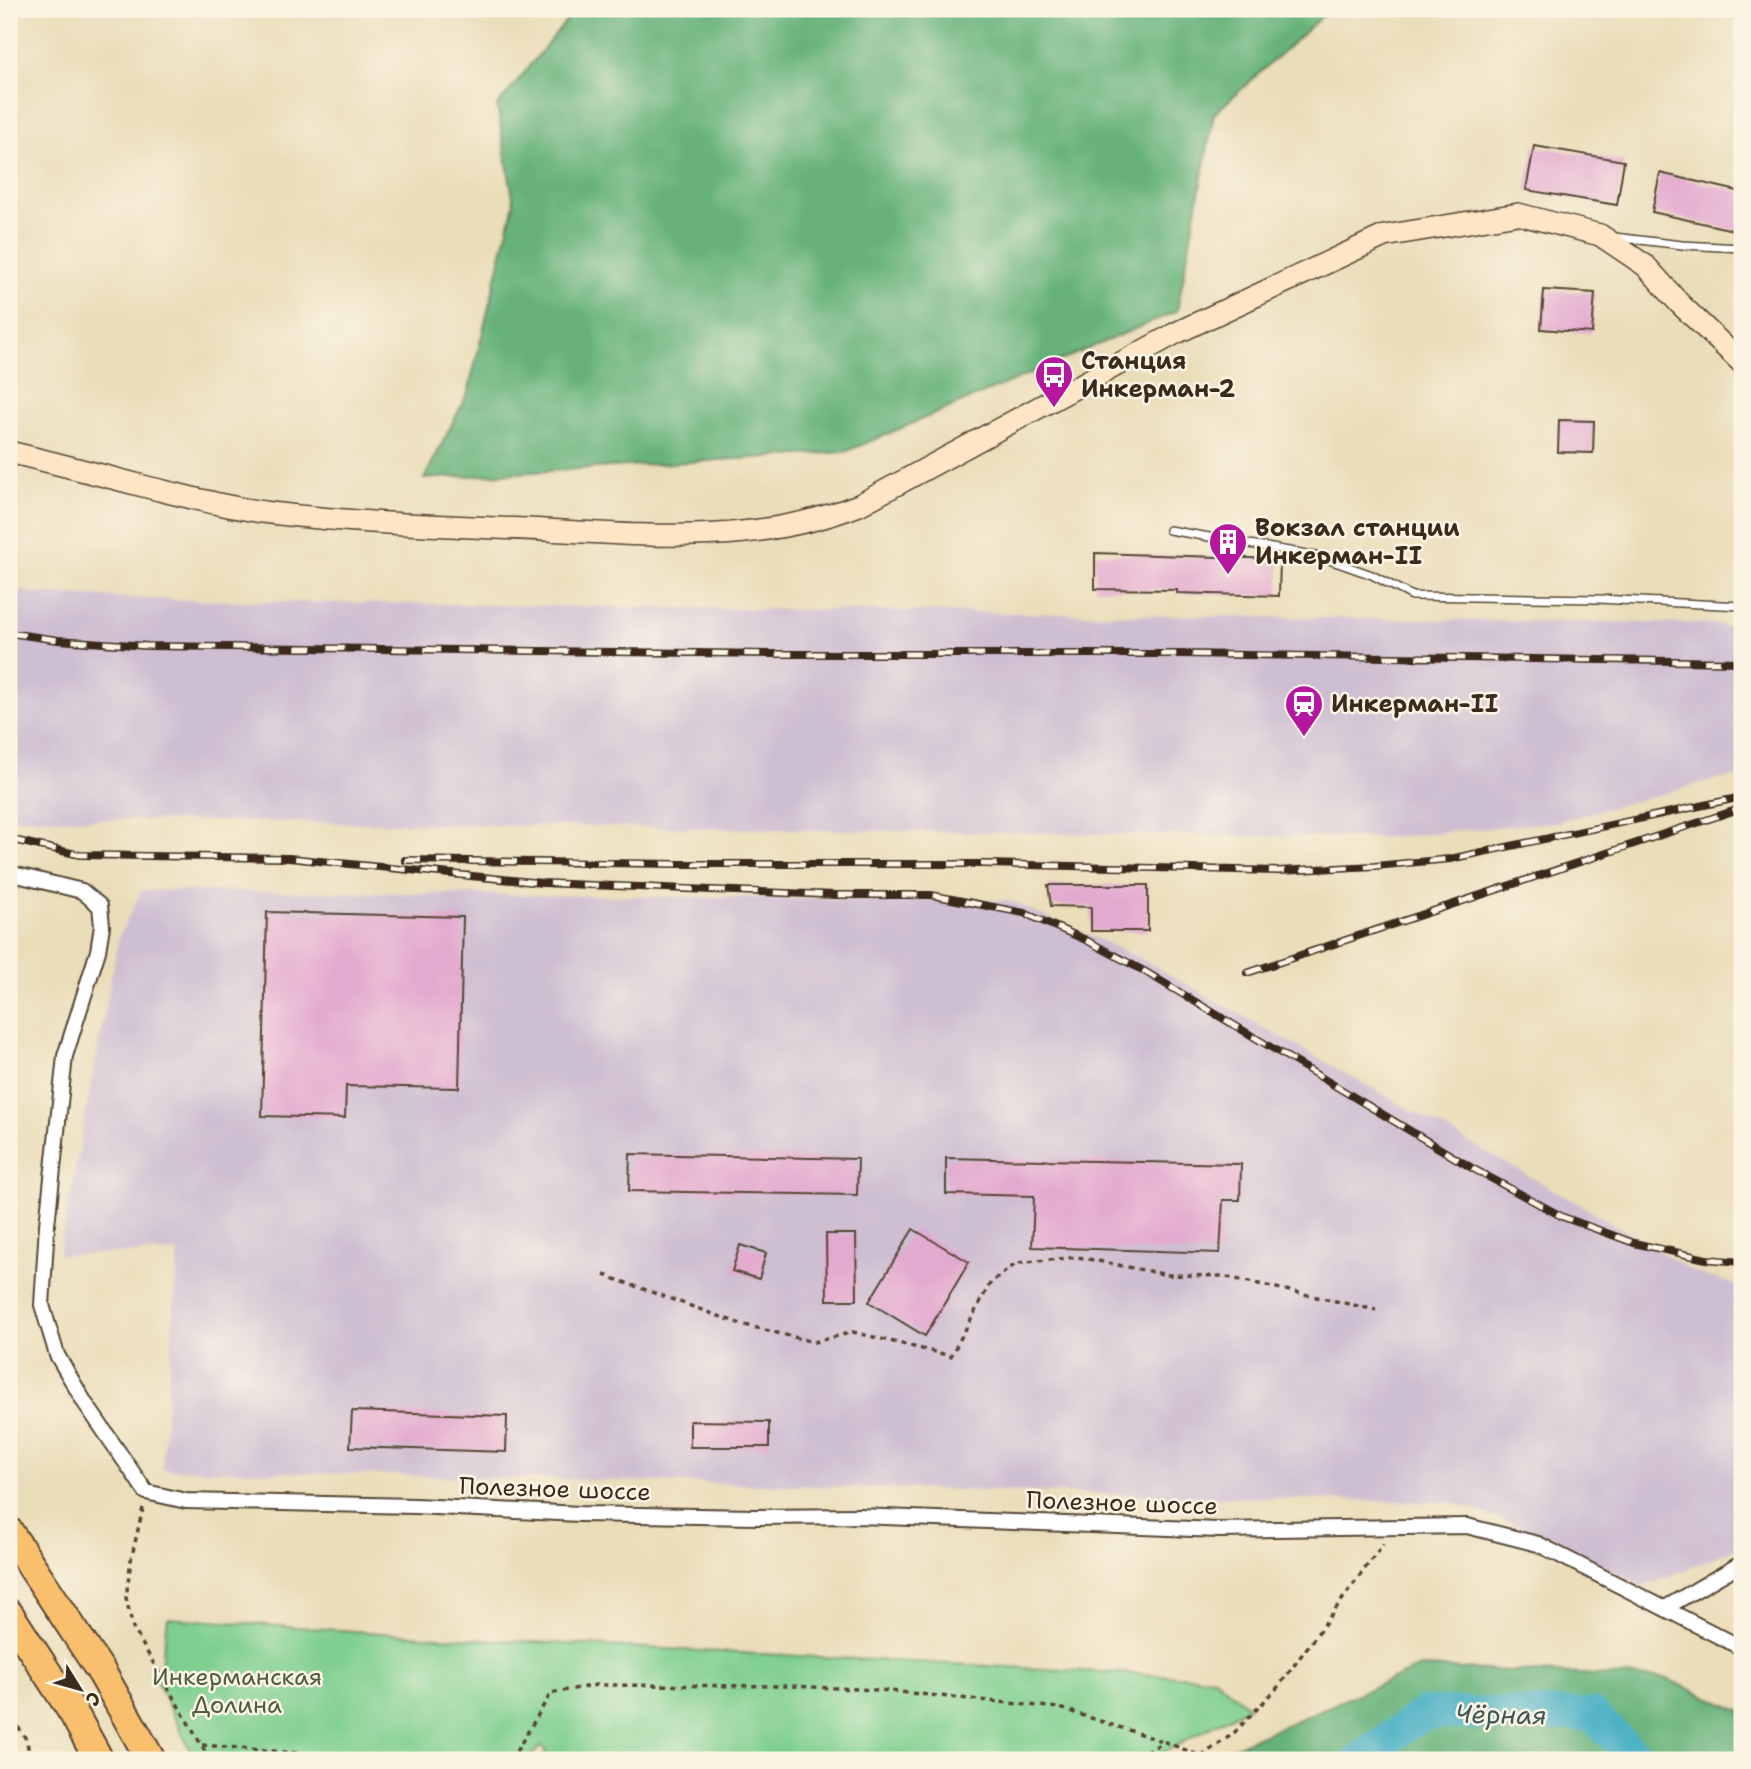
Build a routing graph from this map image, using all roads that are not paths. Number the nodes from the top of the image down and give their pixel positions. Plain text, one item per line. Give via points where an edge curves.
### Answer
1 (1600, 235) junction
2 (1742, 248) edge
3 (1742, 363) edge
4 (9, 452) edge
5 (1168, 530) dead end
6 (1742, 606) edge
7 (9, 873) edge
8 (9, 1532) edge
9 (1742, 1563) edge
10 (1665, 1608) junction
11 (9, 1614) edge
12 (1742, 1648) edge
13 (99, 1760) edge
14 (151, 1760) edge

1 - 2 lane
1 - 3 main road via 1646,266
1 - 4 main road via 1518,214 1384,236 1176,333 859,505 826,518 727,536 270,513
5 - 6 lane via 1318,556 1372,575 1412,596
7 - 10 street, Полезное шоссе via 82,891 100,906 98,951 65,1056 42,1305 57,1355 146,1492 186,1501 580,1514 859,1516 1219,1530 1467,1525 1538,1544
8 - 14 highway via 102,1673
9 - 10 street
10 - 12 street, Полезное шоссе
11 - 13 highway

